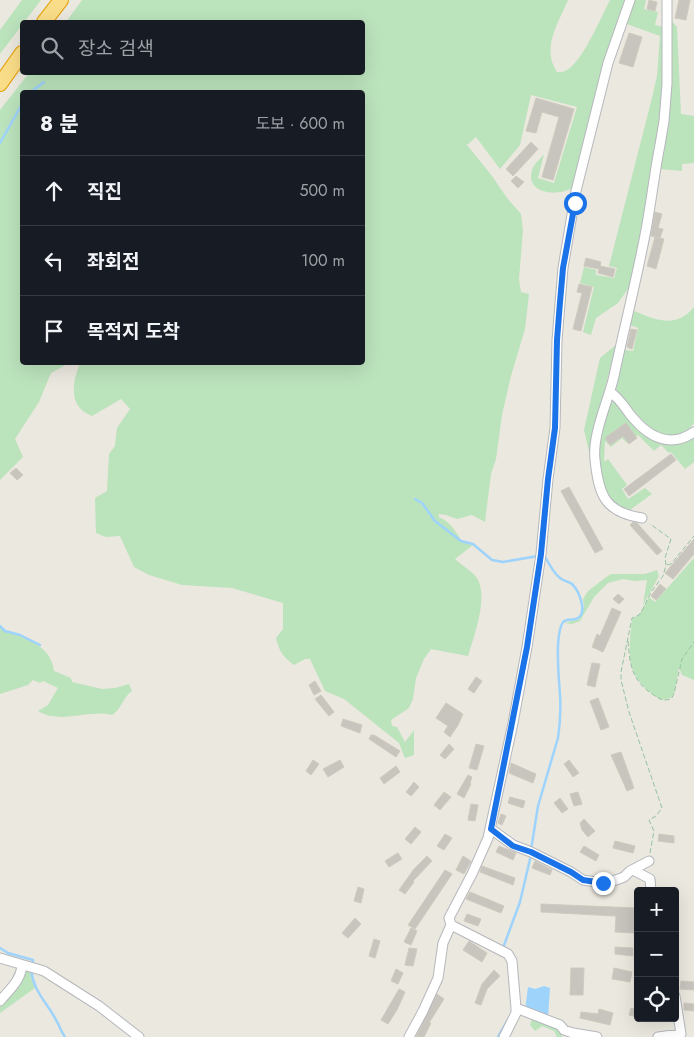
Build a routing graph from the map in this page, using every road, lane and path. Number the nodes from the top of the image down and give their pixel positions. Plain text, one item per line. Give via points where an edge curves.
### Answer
1 (61, 0) edge
2 (630, 0) edge
3 (667, 0) edge
4 (46, 20) edge
5 (20, 56) edge
6 (0, 84) edge
7 (610, 392) junction
8 (693, 432) edge
9 (642, 518) joint
10 (694, 536) edge
11 (666, 565) junction
12 (628, 640) junction
13 (694, 642) edge
14 (491, 829) junction
15 (649, 861) joint
16 (633, 870) junction
17 (651, 887) edge
18 (451, 925) junction
19 (0, 958) edge
20 (22, 965) junction
21 (0, 1001) edge
22 (516, 1008) junction
23 (679, 1021) edge
24 (564, 1034) edge
25 (139, 1037) edge
26 (409, 1037) edge
27 (504, 1037) edge
28 (597, 1037) edge
29 (658, 1037) edge

1 - 4 highway
2 - 14 street via 608,63 576,191 563,268 555,422 541,554 527,647
3 - 7 street via 664,122 637,278
5 - 6 highway
7 - 8 street via 618,397 634,420 657,437 671,441
7 - 9 street via 595,450 599,484 613,508 622,514
9 - 11 path via 671,539
10 - 11 path via 671,564
11 - 12 path via 643,609 632,618
12 - 13 path via 631,665 638,681 656,697 666,700 674,694 682,659
12 - 15 path via 620,672 624,696 662,808 649,820 654,831
14 - 16 street via 513,846 583,880 608,882
14 - 18 street via 450,918
15 - 16 street
16 - 17 street via 650,879
18 - 22 street via 508,954 512,961
18 - 26 street via 443,943 438,978
19 - 20 street
20 - 21 street via 18,980
20 - 25 street via 44,971 99,1006
22 - 24 street via 560,1025
22 - 27 street
23 - 29 street via 681,1034
24 - 28 street

